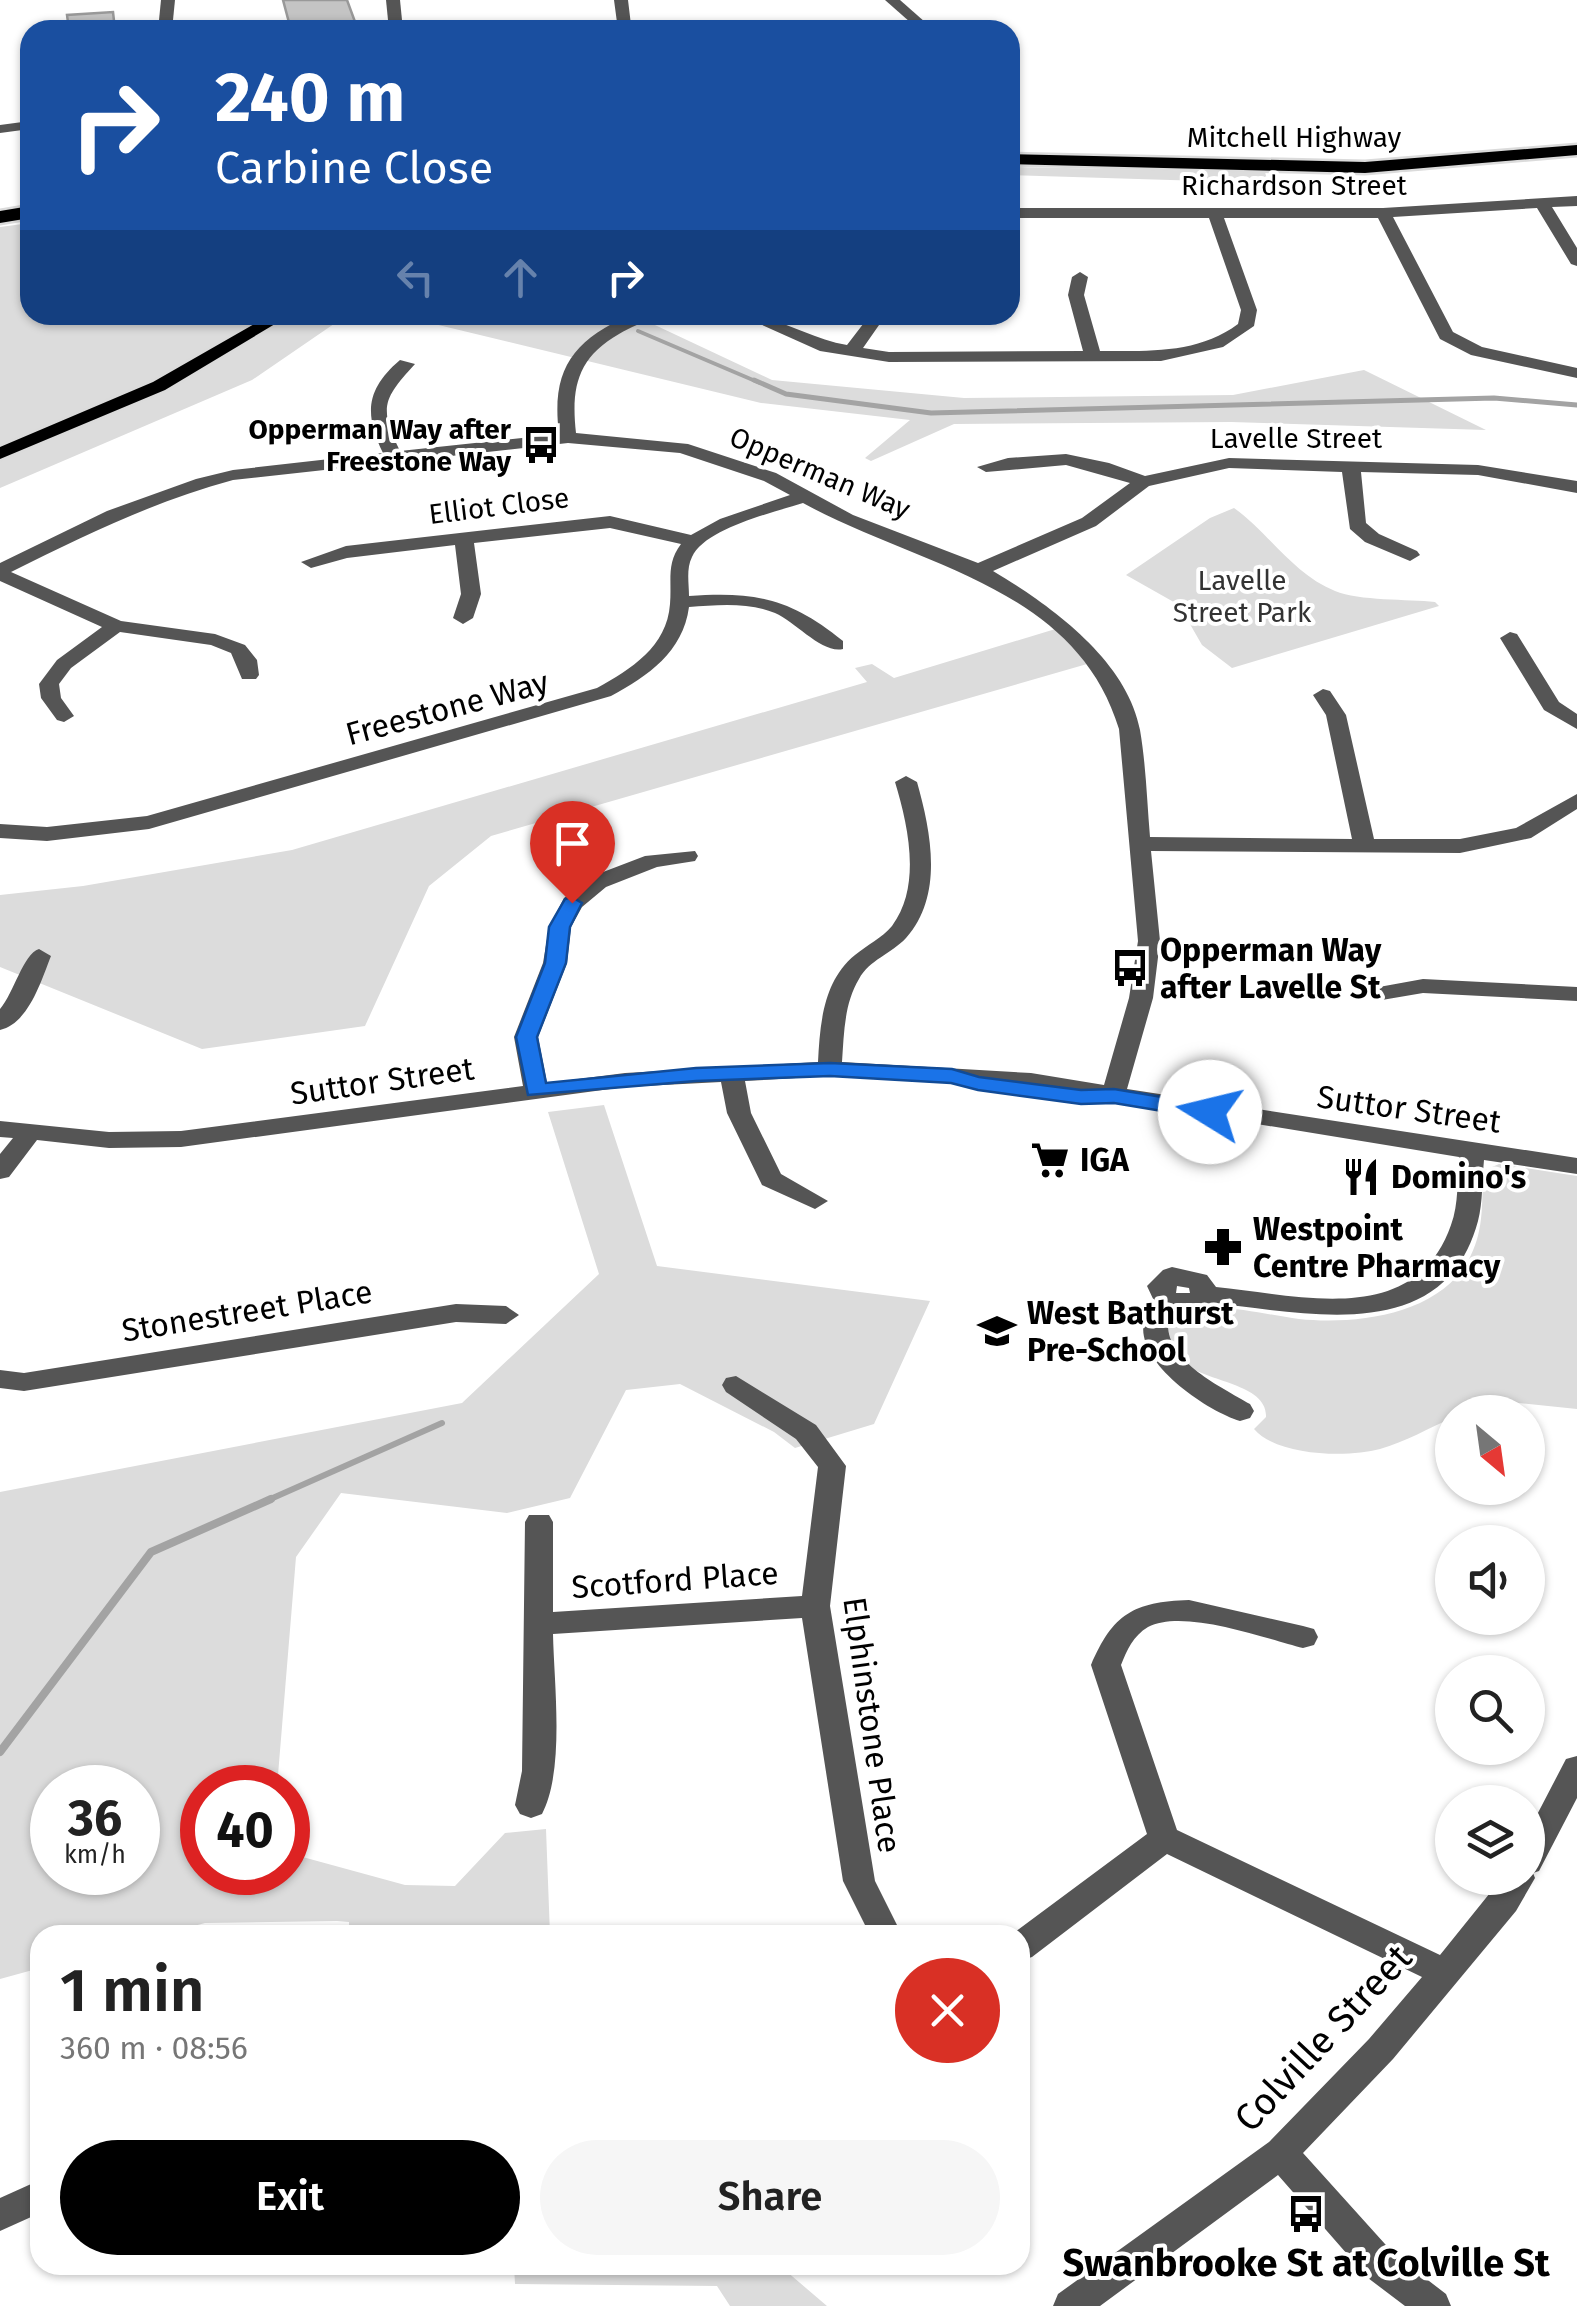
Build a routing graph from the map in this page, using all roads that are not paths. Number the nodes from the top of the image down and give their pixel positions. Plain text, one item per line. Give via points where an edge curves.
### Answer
1 (892, 0) edge
2 (915, 20) edge
3 (1577, 150) edge
4 (1020, 159) edge
5 (1577, 201) edge
6 (1543, 205) junction
7 (1215, 212) junction
8 (1020, 213) edge
9 (1384, 213) junction
10 (1577, 262) edge
11 (1080, 277) dead end
12 (265, 325) edge
13 (621, 325) edge
14 (770, 325) edge
15 (871, 325) edge
16 (851, 352) junction
17 (1092, 357) junction
18 (406, 364) dead end
19 (1577, 373) edge
20 (568, 438) junction
21 (0, 454) edge
22 (394, 455) junction
23 (986, 467) dead end
24 (1350, 467) junction
25 (1143, 482) junction
26 (1577, 487) edge
27 (804, 496) junction
28 (464, 538) junction
29 (693, 540) junction
30 (1410, 554) dead end
31 (311, 562) dead end
32 (978, 570) junction
33 (0, 572) edge
34 (680, 602) junction
35 (463, 618) dead end
36 (116, 626) junction
37 (1510, 638) dead end
38 (836, 645) dead end
39 (249, 675) dead end
40 (1323, 696) dead end
41 (64, 716) dead end
42 (1577, 723) edge
43 (906, 782) dead end
44 (1577, 800) edge
45 (0, 831) edge
46 (1143, 844) junction
47 (1365, 848) junction
48 (687, 856) dead end
49 (39, 956) dead end
50 (1376, 994) dead end
51 (1577, 994) edge
52 (0, 1023) edge
53 (830, 1069) junction
54 (731, 1072) junction
55 (536, 1090) junction
56 (1114, 1096) junction
57 (0, 1129) edge
58 (29, 1134) junction
59 (1472, 1150) junction
60 (1577, 1166) edge
61 (0, 1171) edge
62 (815, 1201) dead end
63 (506, 1315) dead end
64 (0, 1379) edge
65 (736, 1385) dead end
66 (1240, 1411) dead end
67 (540, 1522) dead end
68 (815, 1606) junction
69 (539, 1624) junction
70 (1303, 1637) dead end
71 (1577, 1768) edge
72 (531, 1805) dead end
73 (1545, 1829) edge
74 (1164, 1838) junction
75 (1508, 1895) edge
76 (881, 1925) edge
77 (1030, 1938) edge
78 (1443, 1972) junction
79 (1280, 2153) junction
80 (30, 2200) edge
81 (0, 2214) edge
82 (1071, 2306) edge
83 (1434, 2306) edge

1 - 2 street
3 - 4 highway, Mitchell Highway via 1363,165
5 - 6 street, Richardson Street
6 - 9 street, Richardson Street
6 - 10 street
7 - 8 street, Richardson Street
7 - 9 street, Richardson Street
7 - 17 street via 1248,310 1246,326 1196,351
9 - 19 street via 1446,335 1477,351
11 - 17 street via 1076,295
12 - 21 main road via 159,386
13 - 20 street via 580,357 564,388
14 - 16 street
15 - 16 street
16 - 17 street via 890,358
18 - 22 street via 388,378 376,402 376,424
20 - 22 street, Opperman Way
20 - 27 street, Opperman Way via 728,459
22 - 33 street, Opperman Way via 192,484 140,501
23 - 25 street via 1086,459
24 - 25 street, Lavelle Street via 1229,463
24 - 26 street, Lavelle Street via 1478,470
24 - 30 street via 1358,525
25 - 32 street, Lavelle Street via 1089,522
27 - 29 street
27 - 32 street, Opperman Way
28 - 29 street, Elliot Close via 610,522
28 - 31 street, Elliot Close
28 - 35 street via 471,594
29 - 34 street, Freestone Way via 676,564
32 - 46 street, Opperman Way via 1071,634 1122,706
33 - 36 street
34 - 38 street via 776,603
34 - 45 street, Freestone Way via 676,629 662,652 632,677 572,705 150,822 47,834
36 - 39 street via 215,640 238,649
36 - 41 street via 64,664 50,684 50,698
37 - 42 street via 1543,696
40 - 47 street via 1336,715
43 - 53 street via 918,821 917,900 898,932 852,969 834,1007
44 - 47 street via 1523,833 1494,840
46 - 47 street
46 - 56 street, Opperman Way via 1150,942
48 - 55 street via 653,860 598,882 572,903 526,1037
49 - 52 street via 24,996
50 - 51 street via 1423,986
53 - 54 street, Suttor Street
53 - 56 street, Suttor Street
54 - 55 street, Suttor Street
54 - 62 street via 738,1113 771,1179
55 - 58 street, Suttor Street via 181,1139
56 - 59 street, Suttor Street
57 - 58 street, Suttor Street
58 - 61 street
59 - 60 street, Suttor Street
59 - 66 street via 1465,1224 1453,1255 1409,1294 1338,1309 1204,1294 1192,1303 1172,1302 1156,1317 1169,1362
63 - 64 street, Stonestreet Place via 456,1313 24,1382
65 - 68 street, Elphinstone Place via 806,1432 832,1466
67 - 69 street, Scotford Place
68 - 69 street, Scotford Place
68 - 76 street, Elphinstone Place via 859,1881
69 - 72 street, Scotford Place via 538,1771
70 - 74 street via 1170,1608 1122,1626 1106,1664
71 - 73 street
74 - 77 street
74 - 78 street
75 - 78 street, Colville Street
78 - 79 street, Colville Street via 1382,2049
79 - 82 street, Colville Street
79 - 83 street via 1381,2266
80 - 81 street

